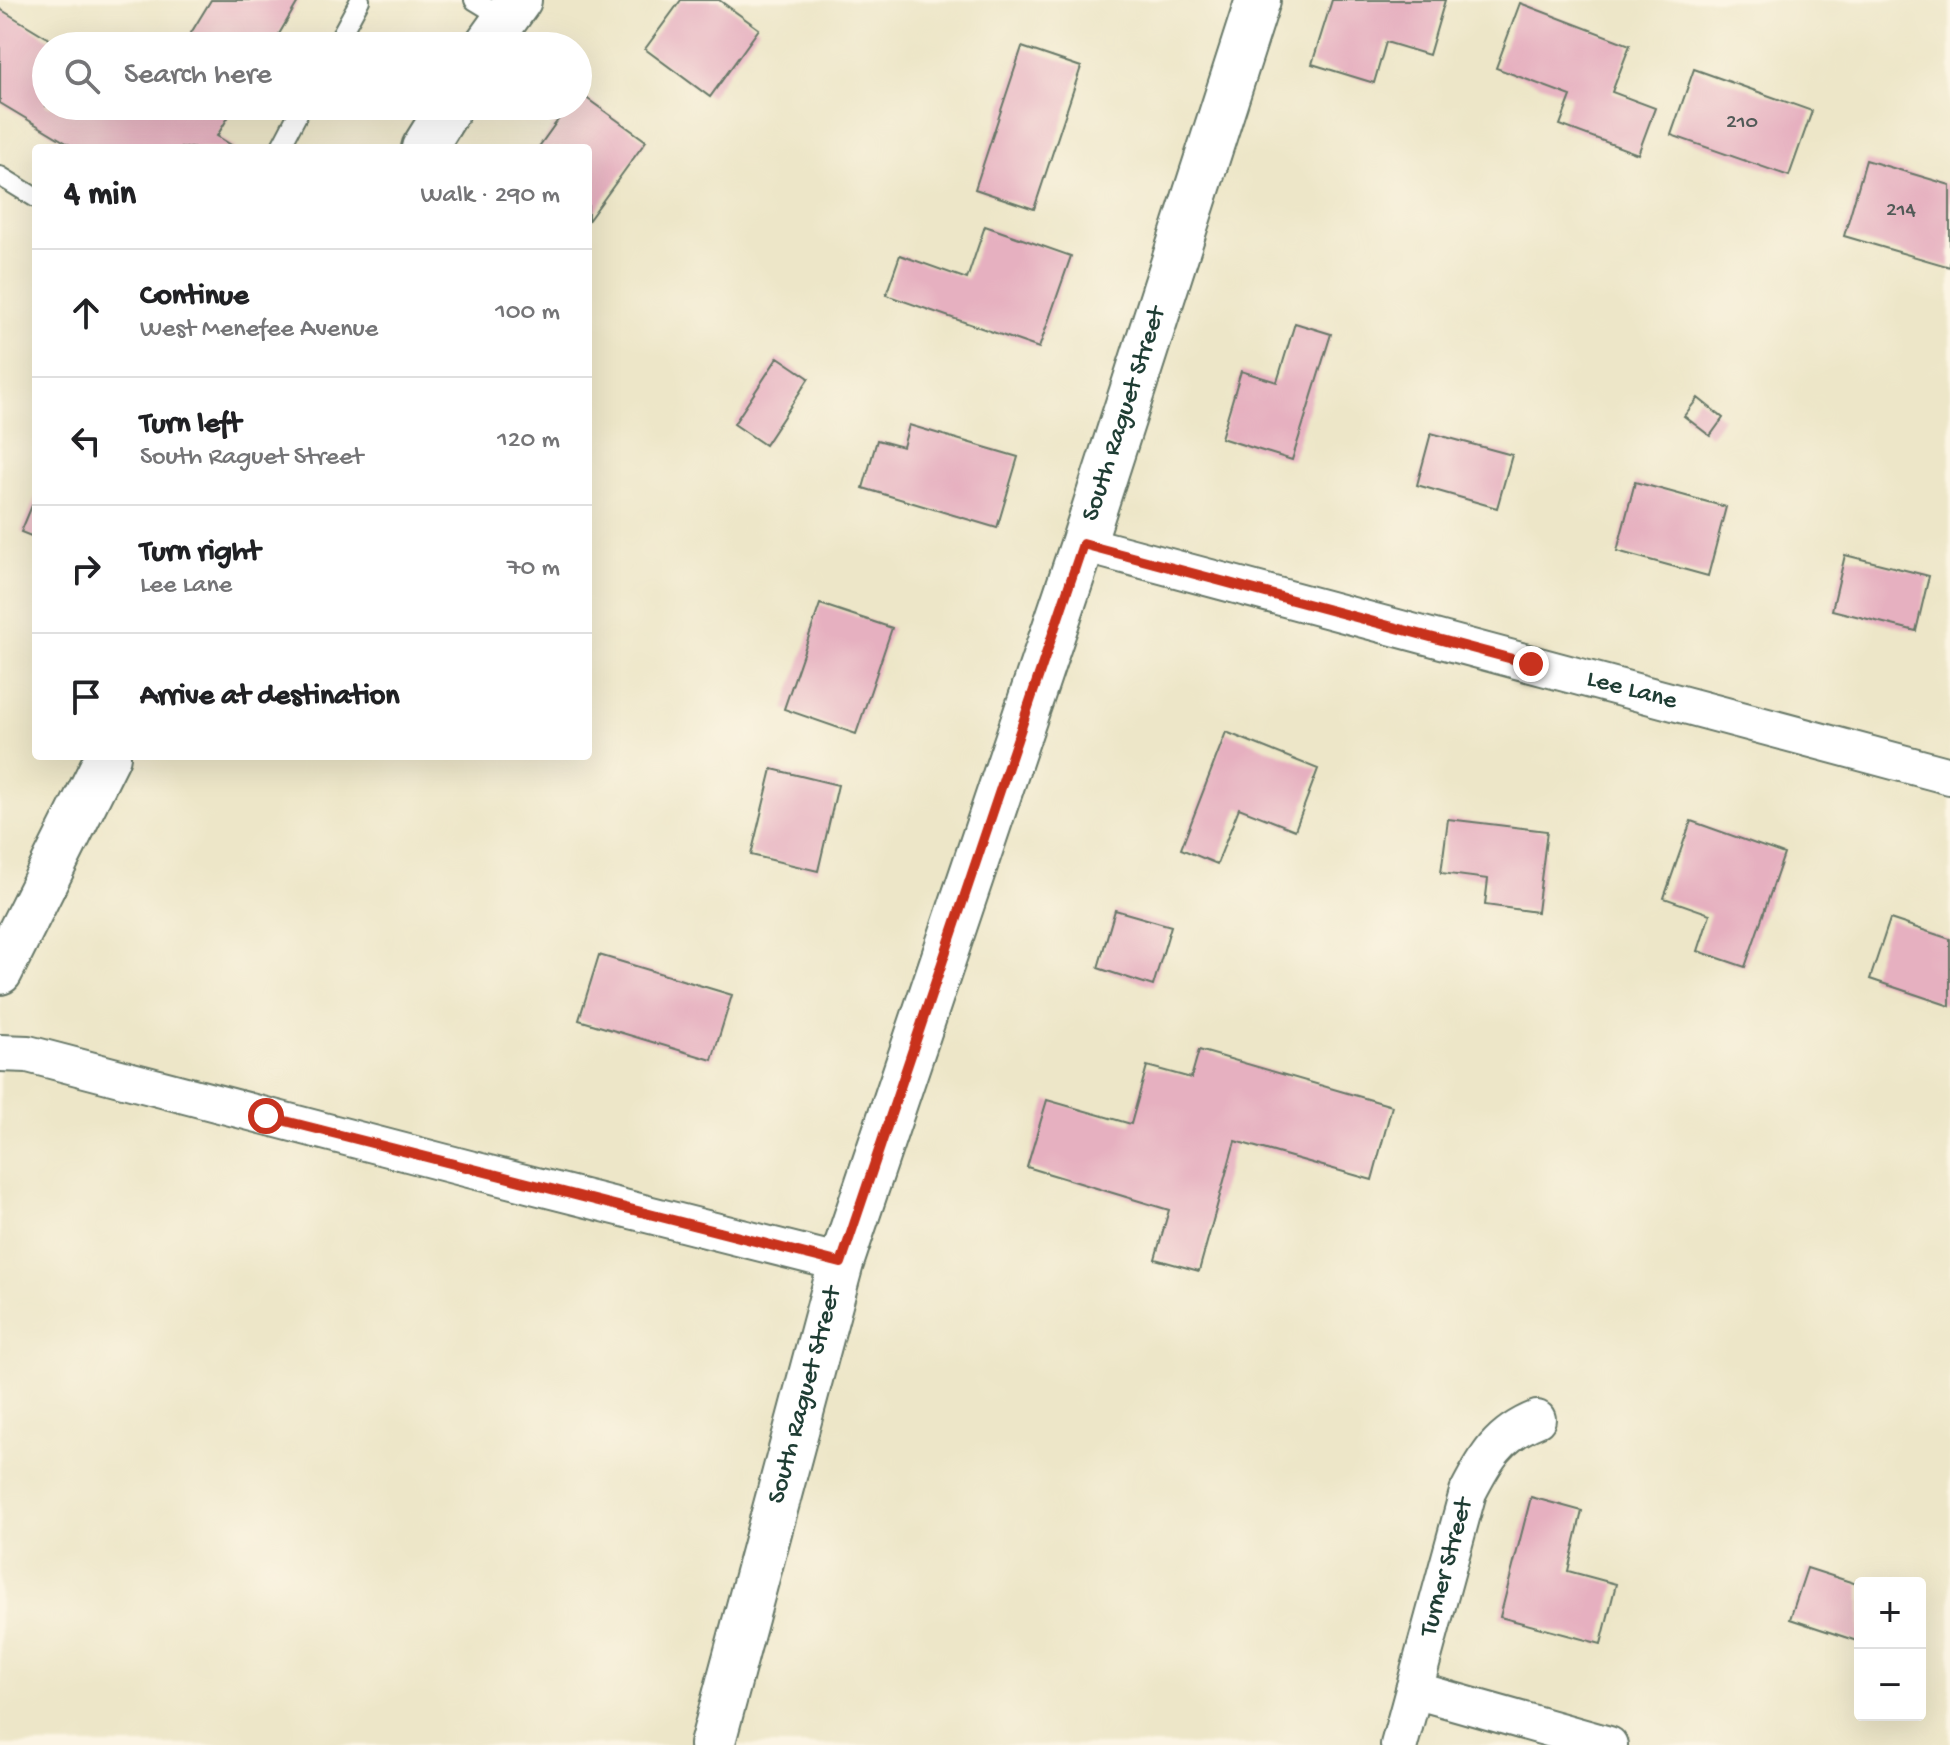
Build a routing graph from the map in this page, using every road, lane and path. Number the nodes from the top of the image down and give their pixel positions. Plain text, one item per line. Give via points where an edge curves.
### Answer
1 (360, 0) edge
2 (1258, 0) edge
3 (343, 32) edge
4 (295, 120) edge
5 (441, 120) edge
6 (282, 144) edge
7 (426, 144) edge
8 (0, 176) edge
9 (32, 196) edge
10 (1083, 544) junction
11 (106, 760) edge
12 (1950, 776) edge
13 (0, 972) edge
14 (0, 1053) edge
15 (841, 1263) junction
16 (1537, 1419) dead end
17 (1414, 1690) junction
18 (712, 1745) edge
19 (1399, 1745) edge
20 (1609, 1745) edge

1 - 3 lane
2 - 10 street, South Raguet Street
4 - 6 lane
5 - 7 street
8 - 9 lane
10 - 12 street, Lee Lane
10 - 15 street, South Raguet Street
11 - 13 street
14 - 15 street via 28,1054
15 - 18 street, South Raguet Street
16 - 17 street, Turner Street via 1517,1427 1486,1455 1468,1492
17 - 19 street, Turner Street
17 - 20 street

